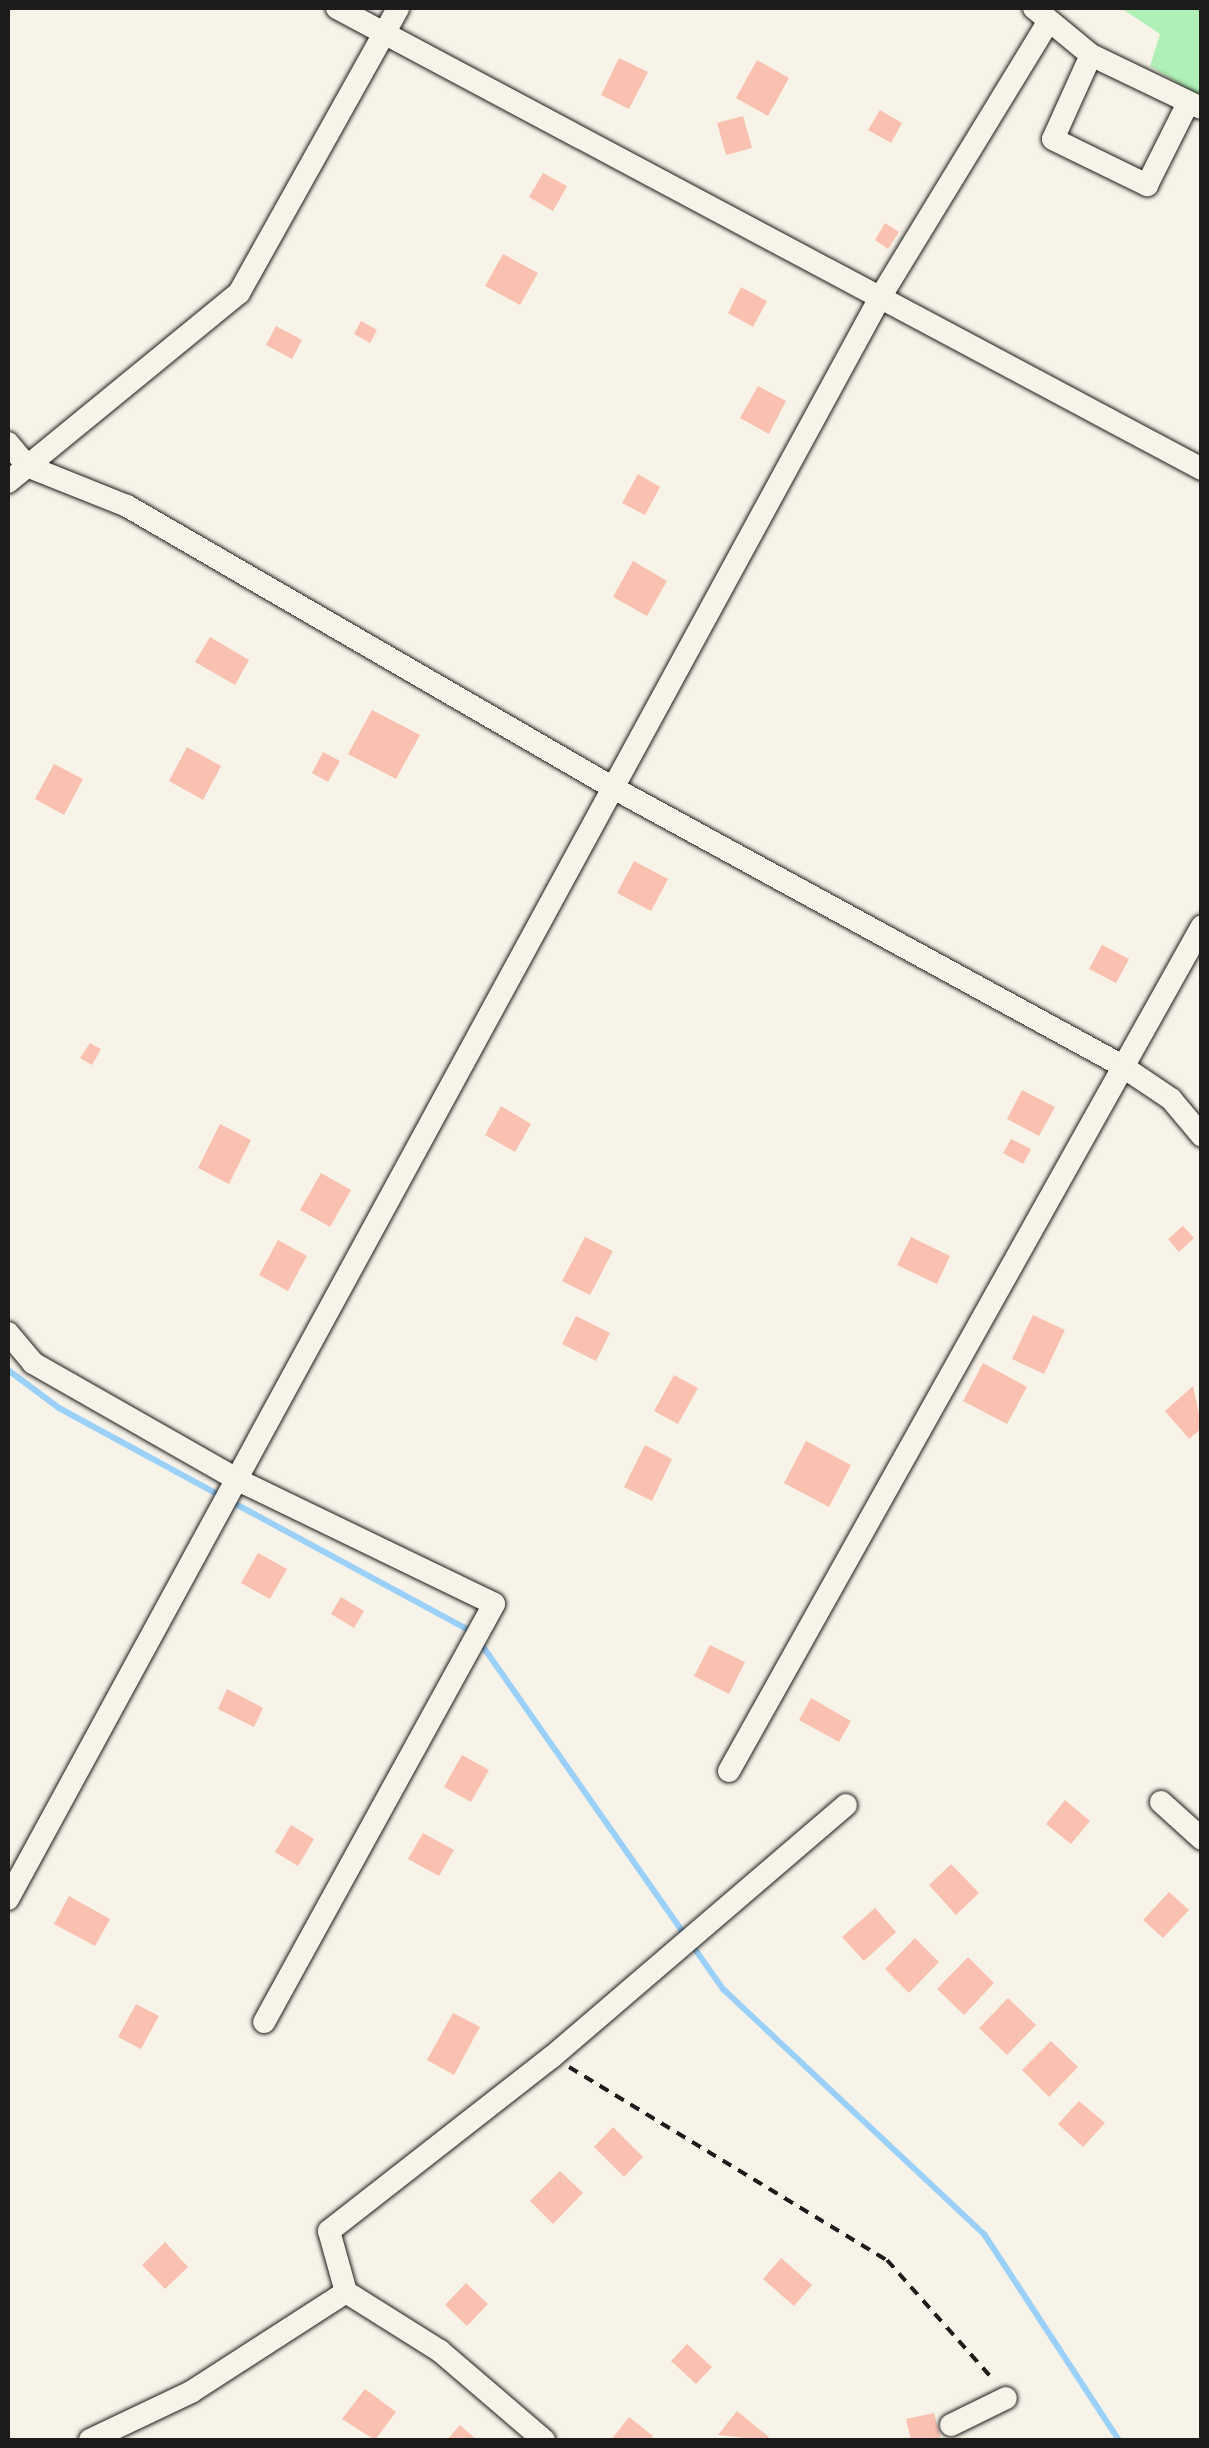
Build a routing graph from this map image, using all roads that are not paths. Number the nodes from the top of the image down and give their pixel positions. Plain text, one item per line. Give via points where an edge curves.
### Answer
1 (337, 8) edge
2 (398, 8) edge
3 (1040, 16) edge
4 (385, 33) junction
5 (1091, 54) junction
6 (1195, 106) edge
7 (882, 296) junction
8 (8, 443) edge
9 (27, 466) junction
10 (1202, 469) edge
11 (8, 482) edge
12 (617, 790) junction
13 (1202, 926) edge
14 (1119, 1064) junction
15 (1202, 1136) edge
16 (8, 1333) edge
17 (240, 1481) junction
18 (729, 1771) dead end
19 (1161, 1802) dead end
20 (846, 1804) dead end
21 (1202, 1840) edge
22 (8, 1900) edge
23 (264, 2022) dead end
24 (346, 2292) junction
25 (1006, 2398) dead end
26 (951, 2426) dead end
27 (90, 2440) edge
28 (544, 2440) edge

1 - 4 street
2 - 4 street
3 - 5 street
3 - 7 street
4 - 7 street
4 - 9 street via 239,293
5 - 6 street
5 - 6 street via 1052,139 1148,185
7 - 10 street
7 - 12 street
8 - 9 street
9 - 11 street
9 - 12 street via 127,506
12 - 14 street
12 - 17 street
13 - 14 street
14 - 15 street via 1172,1099
14 - 18 street
16 - 17 street via 33,1364
17 - 22 street
17 - 23 street via 494,1604
19 - 21 street
20 - 24 street via 552,2057 329,2231
24 - 27 street via 190,2392
24 - 28 street via 440,2352
25 - 26 street

